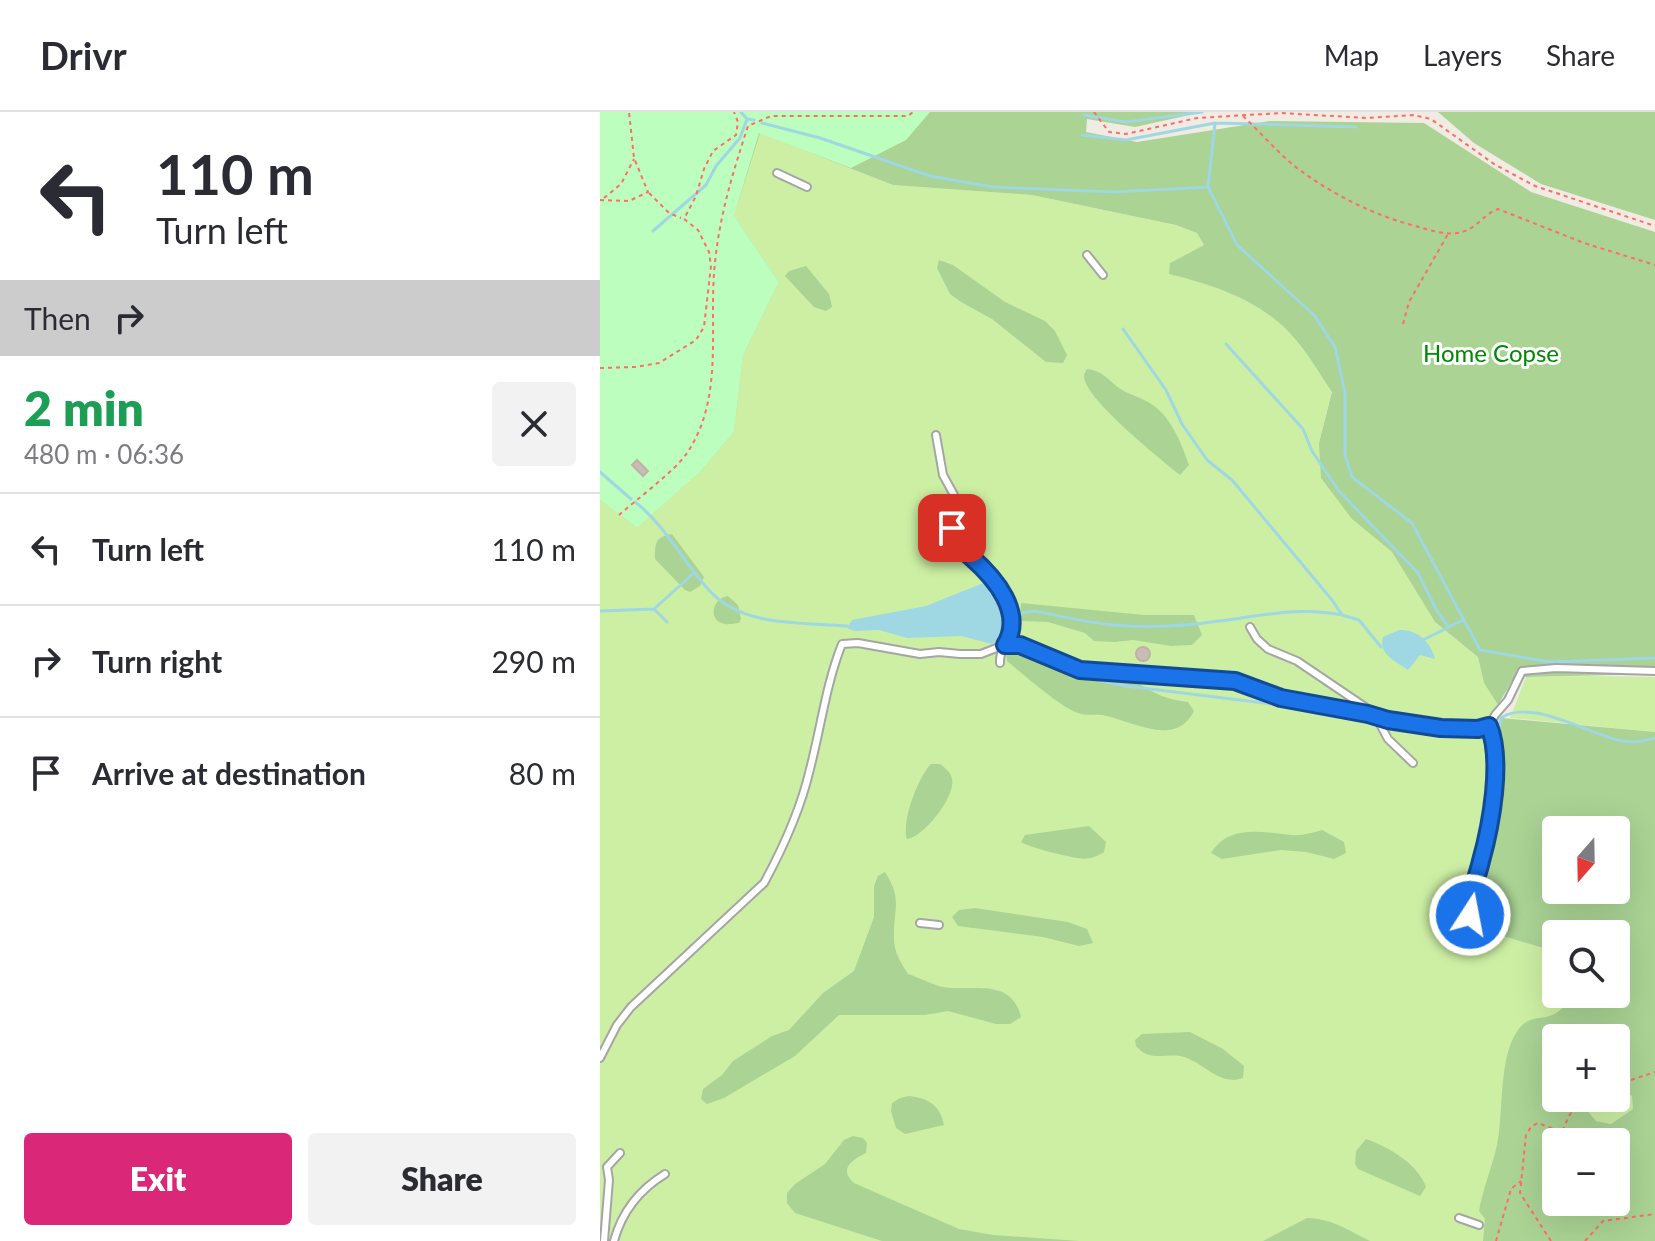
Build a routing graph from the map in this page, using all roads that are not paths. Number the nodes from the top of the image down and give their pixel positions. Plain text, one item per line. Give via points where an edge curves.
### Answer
1 (777, 173) dead end
2 (807, 187) dead end
3 (1087, 255) dead end
4 (1103, 275) dead end
5 (936, 435) dead end
6 (1250, 627) dead end
7 (1005, 645) junction
8 (1000, 663) dead end
9 (1655, 671) edge
10 (1376, 717) junction
11 (1489, 726) junction
12 (1413, 763) dead end
13 (1472, 921) dead end
14 (920, 923) dead end
15 (939, 925) dead end
16 (600, 1058) edge
17 (620, 1153) dead end
18 (665, 1174) dead end
19 (1459, 1218) dead end
20 (1479, 1225) dead end
21 (604, 1241) edge
22 (614, 1241) edge

1 - 2 lane
3 - 4 lane
5 - 7 lane via 943,475 954,495 952,540 1006,597 1012,618
6 - 10 lane via 1268,649 1305,666
7 - 8 lane via 999,651
7 - 10 lane via 1020,645 1080,670 1235,681 1281,698
7 - 16 lane via 981,654 920,654 842,644 810,772 764,883 631,1007
9 - 11 lane via 1522,671
10 - 11 lane via 1441,728
10 - 12 lane via 1388,739
11 - 13 lane via 1495,763 1484,850 1469,904
14 - 15 lane
17 - 21 lane via 607,1167
18 - 22 lane via 632,1202
19 - 20 lane

